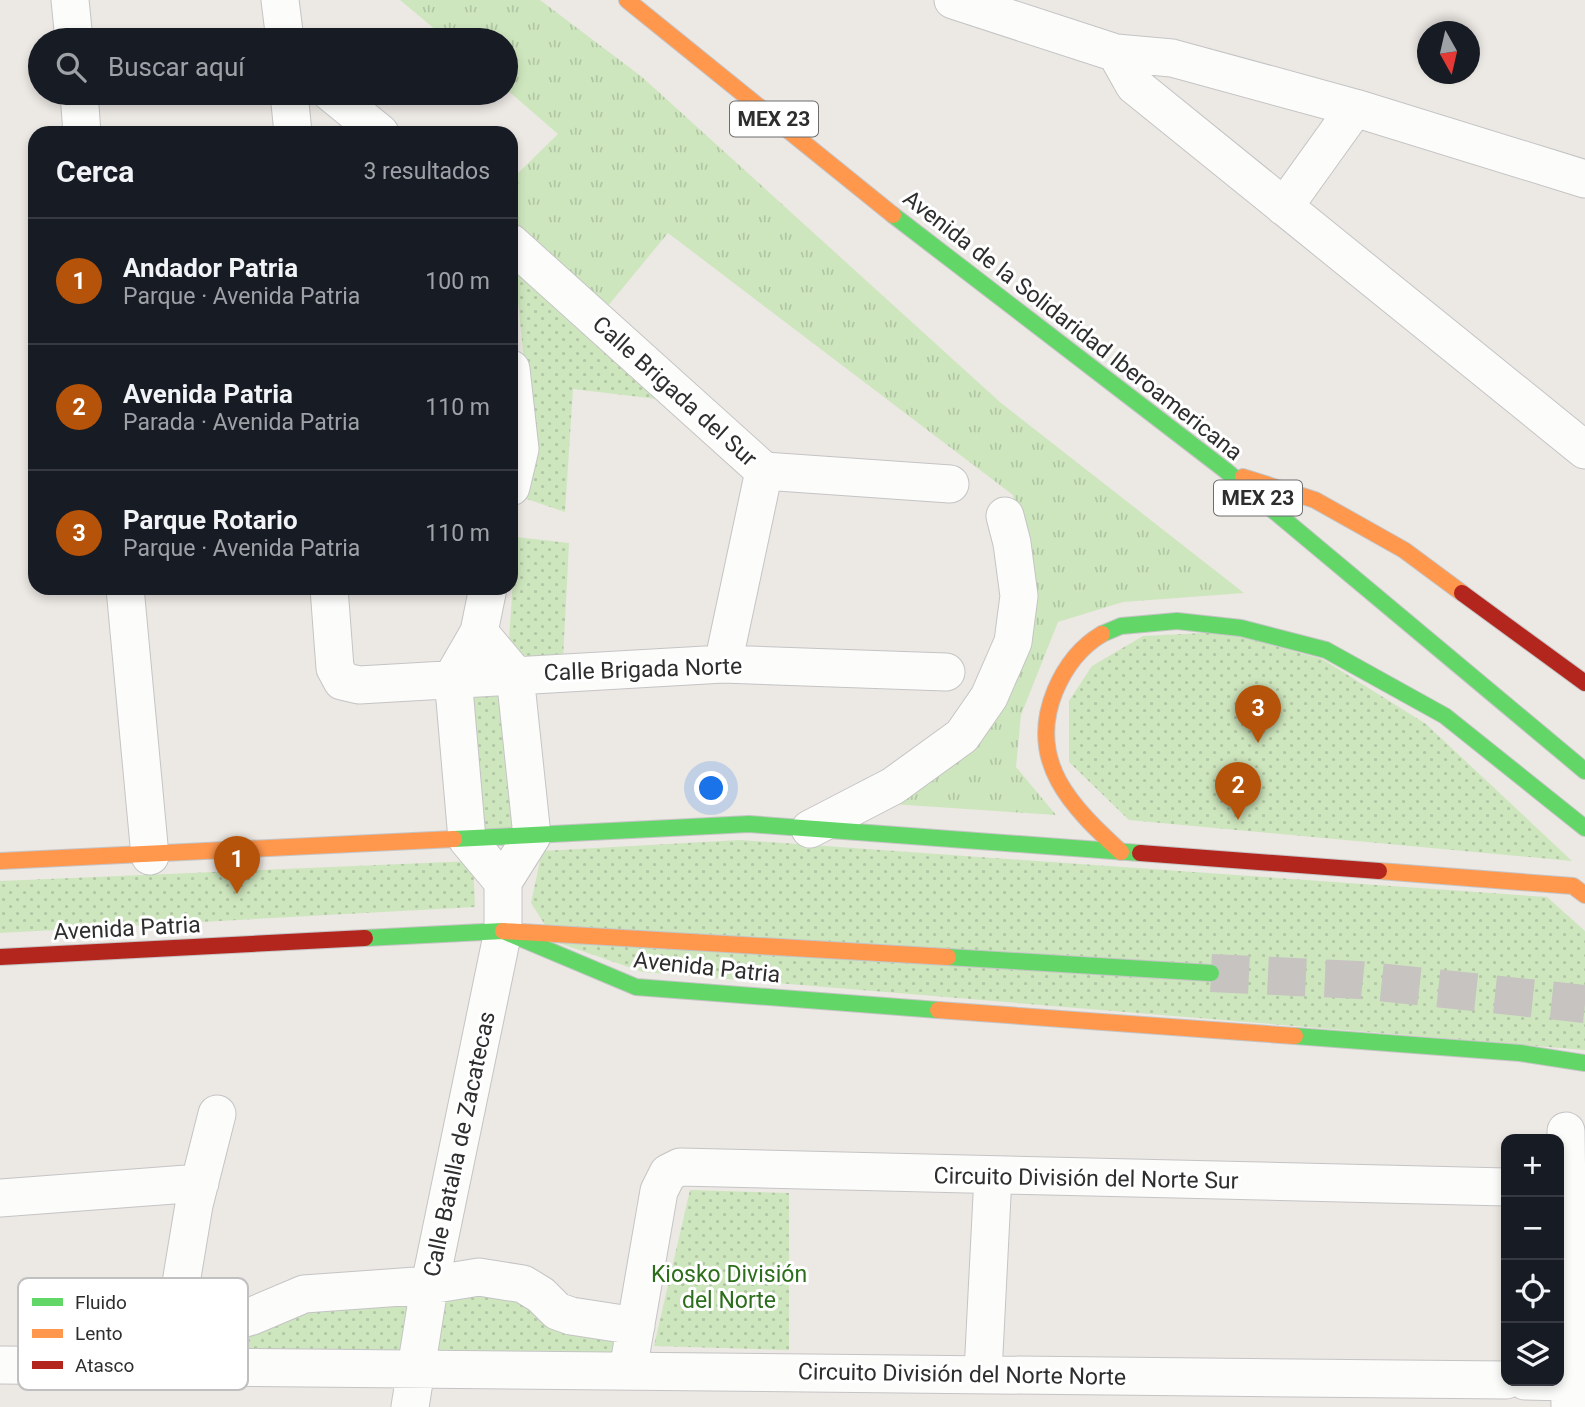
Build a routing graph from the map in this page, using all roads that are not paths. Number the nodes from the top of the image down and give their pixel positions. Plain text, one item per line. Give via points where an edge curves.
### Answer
1 (70, 0) edge
2 (280, 0) edge
3 (627, 0) edge
4 (953, 0) edge
5 (73, 28) edge
6 (284, 28) edge
7 (1116, 53) junction
8 (80, 105) edge
9 (290, 105) edge
10 (346, 105) edge
11 (1355, 108) junction
12 (81, 126) edge
13 (292, 126) edge
14 (371, 126) edge
15 (1585, 179) edge
16 (1284, 207) junction
17 (518, 249) edge
18 (518, 431) edge
19 (1585, 450) edge
20 (518, 457) edge
21 (1225, 470) junction
22 (764, 471) junction
23 (950, 484) dead end
24 (1005, 516) dead end
25 (126, 595) edge
26 (330, 595) edge
27 (486, 595) edge
28 (478, 632) junction
29 (723, 664) junction
30 (946, 672) dead end
31 (515, 675) junction
32 (453, 677) junction
33 (1585, 683) edge
34 (1585, 771) edge
35 (1585, 828) edge
36 (810, 829) junction
37 (532, 835) junction
38 (467, 839) junction
39 (1121, 852) junction
40 (150, 856) junction
41 (0, 861) edge
42 (503, 882) junction
43 (1585, 895) edge
44 (503, 931) junction
45 (0, 957) edge
46 (1211, 973) tunnel mouth
47 (1585, 1063) edge
48 (217, 1114) dead end
49 (1566, 1132) dead end
50 (1564, 1160) edge
51 (993, 1176) junction
52 (200, 1183) junction
53 (1501, 1187) edge
54 (1562, 1197) edge
55 (0, 1198) edge
56 (183, 1278) edge
57 (430, 1285) junction
58 (248, 1317) edge
59 (636, 1326) junction
60 (248, 1356) edge
61 (18, 1363) edge
62 (0, 1364) edge
63 (418, 1368) junction
64 (628, 1370) junction
65 (983, 1373) junction
66 (1501, 1380) edge
67 (1541, 1386) edge
68 (1569, 1395) edge
69 (410, 1407) edge

1 - 5 street
2 - 6 street
3 - 21 main road, Avenida de la Solidaridad Iberoamericana / MEX 23 via 921,238
4 - 7 street
7 - 11 street via 1172,58
7 - 16 street via 1133,85
8 - 12 street
9 - 13 street
10 - 14 street
11 - 15 street
11 - 16 street
16 - 19 street
17 - 22 street, Calle Brigada del Sur
18 - 20 street
21 - 33 main road via 1315,500 1404,550
21 - 34 main road, Avenida de la Solidaridad Iberoamericana / MEX 23
22 - 23 street, Calle Brigada del Sur
22 - 29 street
24 - 36 street via 1019,596 1013,642 989,697 962,736 893,786
25 - 40 street
26 - 32 street, Calle Brigada Norte via 335,668 342,681 359,685
27 - 28 street
28 - 31 street
28 - 32 street
29 - 30 street, Calle Brigada Norte
29 - 31 street, Calle Brigada Norte
31 - 32 street, Calle Brigada Norte
31 - 37 street
32 - 38 street
35 - 39 main road via 1444,715 1321,647 1223,625 1146,622 1102,632 1077,654 1058,682 1048,711 1045,750 1057,783 1076,811
36 - 37 main road via 749,824
36 - 39 main road
37 - 38 main road
37 - 42 street
38 - 40 main road
38 - 42 street
39 - 43 main road via 1573,886
40 - 41 main road
42 - 44 street, Calle Batalla de Zacatecas
44 - 45 main road, Avenida Patria
44 - 46 main road
44 - 47 main road, Avenida Patria via 636,987 1520,1053
44 - 57 street, Calle Batalla de Zacatecas
48 - 52 street
49 - 50 street
51 - 53 street, Circuito División del Norte Sur
51 - 59 street, Circuito División del Norte Sur via 680,1167 667,1173 659,1191
51 - 65 street
52 - 55 street
52 - 56 street
54 - 68 street
57 - 58 street via 304,1294
57 - 59 street via 479,1277 523,1284 557,1311
57 - 63 street, Calle Batalla de Zacatecas
59 - 64 street
60 - 63 street, Circuito División del Norte Norte
61 - 62 street
63 - 64 street, Circuito División del Norte Norte
63 - 69 street, Calle Batalla de Zacatecas
64 - 65 street, Circuito División del Norte Norte
65 - 66 street, Circuito División del Norte Norte
67 - 68 street

